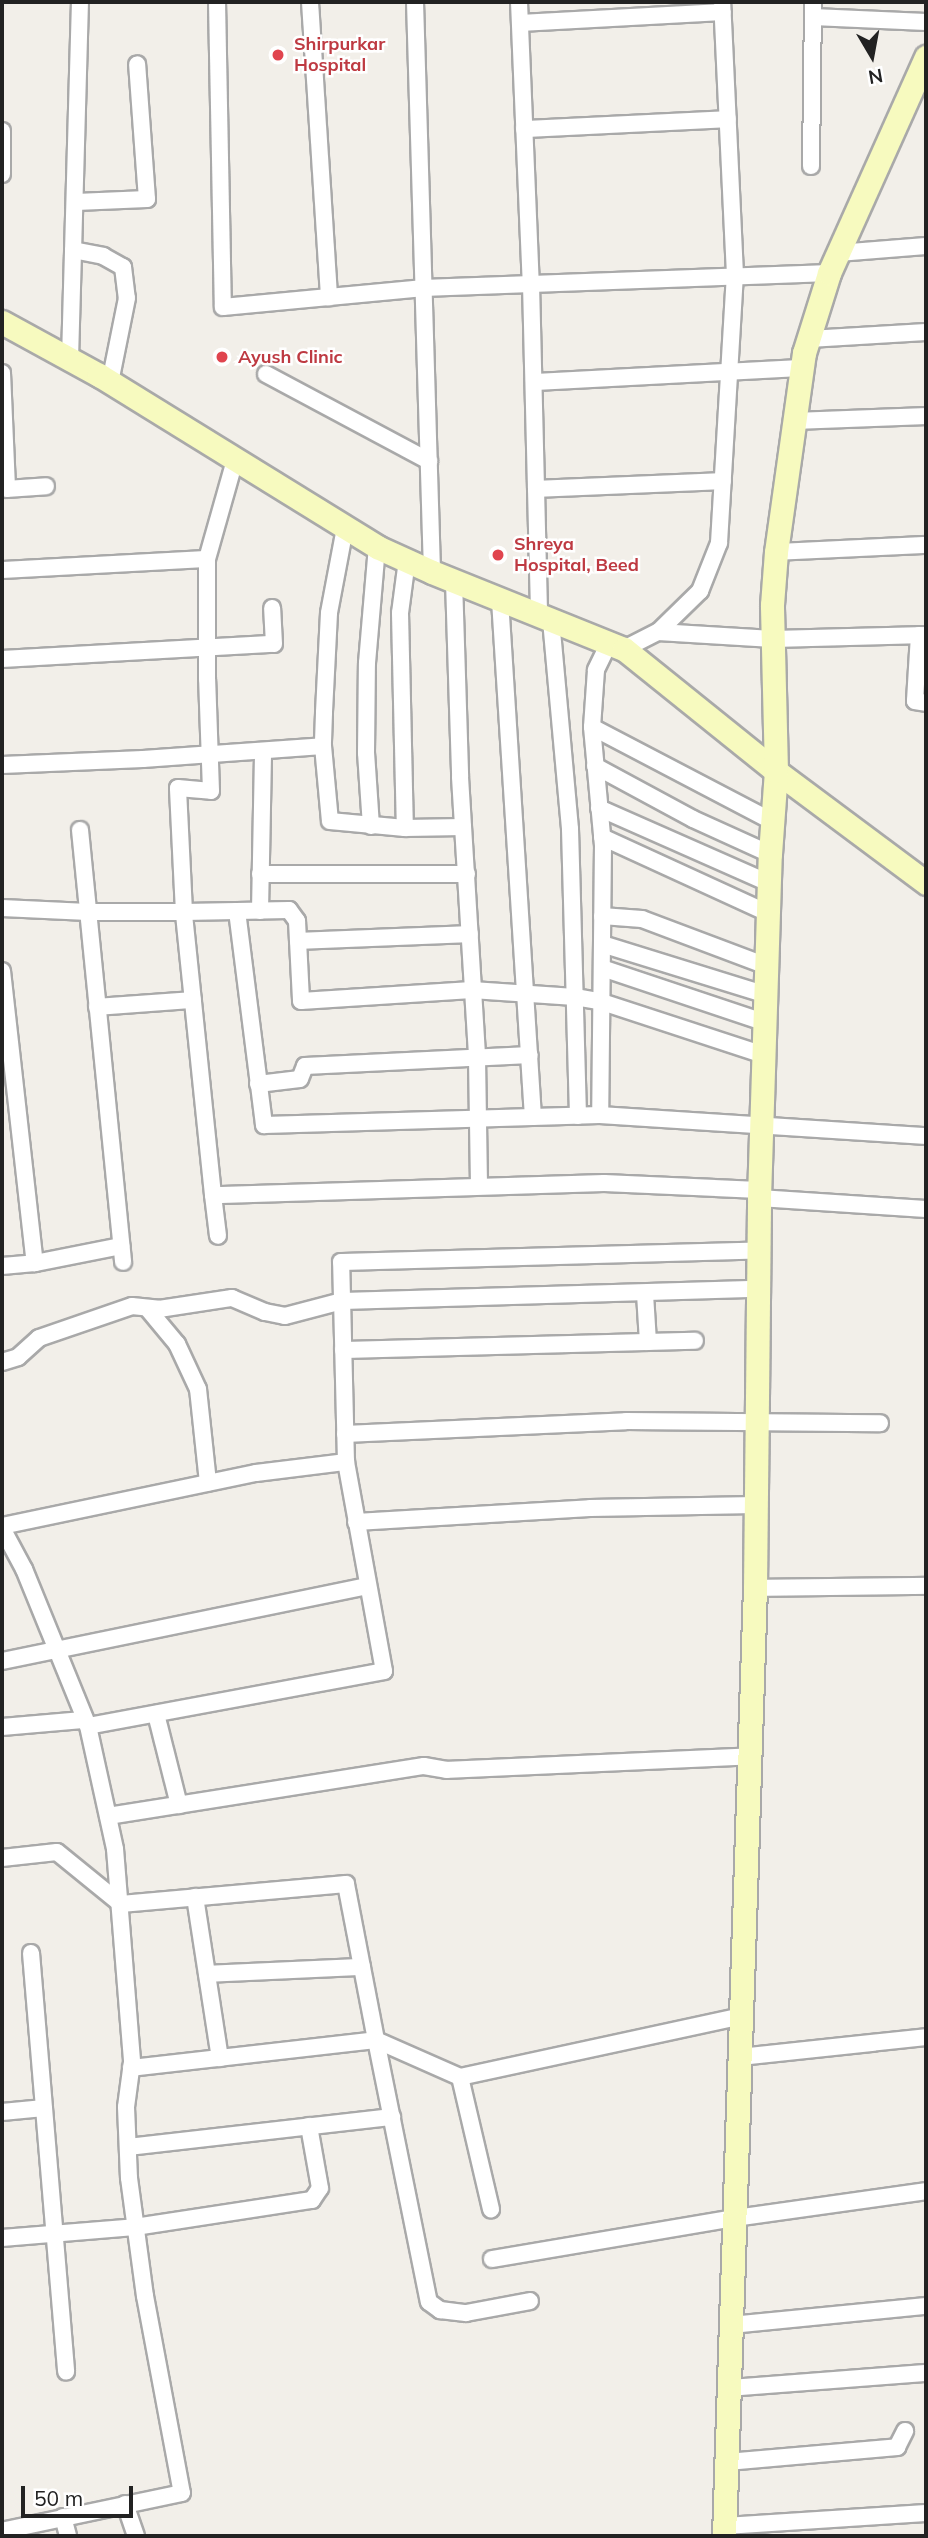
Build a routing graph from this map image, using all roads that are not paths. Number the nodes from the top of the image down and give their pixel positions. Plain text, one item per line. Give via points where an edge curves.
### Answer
1 (80, 2) edge
2 (217, 2) edge
3 (310, 2) edge
4 (415, 2) edge
5 (519, 2) edge
6 (722, 7) edge
7 (813, 9) edge
8 (926, 22) edge
9 (520, 23) junction
10 (926, 57) edge
11 (137, 64) dead end
12 (728, 119) junction
13 (524, 129) junction
14 (2, 131) edge
15 (811, 166) dead end
16 (2, 174) edge
17 (76, 202) junction
18 (926, 246) edge
19 (74, 250) junction
20 (834, 263) junction
21 (736, 275) junction
22 (531, 284) junction
23 (424, 288) junction
24 (329, 297) junction
25 (2, 322) edge
26 (926, 332) edge
27 (809, 339) junction
28 (70, 359) junction
29 (802, 368) junction
30 (729, 372) junction
31 (2, 373) edge
32 (266, 374) dead end
33 (110, 382) junction
34 (534, 382) junction
35 (926, 416) edge
36 (795, 421) junction
37 (235, 460) junction
38 (429, 461) junction
39 (723, 481) junction
40 (46, 486) dead end
41 (536, 489) junction
42 (345, 528) junction
43 (926, 545) edge
44 (377, 547) junction
45 (776, 552) junction
46 (207, 559) junction
47 (407, 560) junction
48 (2, 570) edge
49 (443, 577) junction
50 (500, 600) junction
51 (272, 608) dead end
52 (545, 618) junction
53 (658, 632) junction
54 (923, 635) edge
55 (773, 639) junction
56 (616, 646) junction
57 (207, 648) junction
58 (2, 659) edge
59 (926, 702) edge
60 (592, 727) junction
61 (323, 746) junction
62 (263, 751) junction
63 (210, 754) junction
64 (2, 765) edge
65 (595, 766) junction
66 (776, 771) junction
67 (599, 807) junction
68 (772, 821) junction
69 (371, 826) junction
70 (463, 827) junction
71 (405, 828) junction
72 (80, 830) dead end
73 (602, 837) junction
74 (770, 854) junction
75 (260, 874) junction
76 (467, 874) junction
77 (769, 883) junction
78 (926, 883) edge
79 (2, 908) edge
80 (237, 911) junction
81 (260, 911) junction
82 (88, 912) junction
83 (184, 912) junction
84 (768, 913) junction
85 (602, 916) junction
86 (470, 934) junction
87 (298, 941) junction
88 (602, 944) junction
89 (767, 966) junction
90 (602, 968) junction
91 (2, 971) edge
92 (472, 990) junction
93 (527, 992) junction
94 (767, 995) junction
95 (575, 997) junction
96 (193, 1000) junction
97 (602, 1002) junction
98 (97, 1007) junction
99 (766, 1023) junction
100 (6, 1041) edge
101 (530, 1055) junction
102 (764, 1055) junction
103 (477, 1058) junction
104 (258, 1084) junction
105 (10, 1114) edge
106 (600, 1115) junction
107 (578, 1116) junction
108 (533, 1117) junction
109 (478, 1119) junction
110 (763, 1125) junction
111 (926, 1136) edge
112 (479, 1185) junction
113 (759, 1194) junction
114 (213, 1195) junction
115 (926, 1209) edge
116 (218, 1236) dead end
117 (758, 1250) junction
118 (34, 1263) junction
119 (2, 1266) edge
120 (758, 1289) junction
121 (645, 1294) junction
122 (342, 1301) junction
123 (147, 1308) junction
124 (695, 1341) dead end
125 (648, 1342) junction
126 (343, 1350) junction
127 (2, 1362) edge
128 (757, 1423) junction
129 (880, 1423) dead end
130 (345, 1434) junction
131 (346, 1462) junction
132 (208, 1482) junction
133 (756, 1505) junction
134 (356, 1522) junction
135 (2, 1527) edge
136 (367, 1586) junction
137 (926, 1586) edge
138 (755, 1588) junction
139 (58, 1650) junction
140 (2, 1661) edge
141 (156, 1714) junction
142 (86, 1723) junction
143 (2, 1727) edge
144 (750, 1756) junction
145 (179, 1805) junction
146 (108, 1815) junction
147 (2, 1858) edge
148 (195, 1897) junction
149 (121, 1904) junction
150 (31, 1953) dead end
151 (362, 1967) junction
152 (207, 1974) junction
153 (741, 2016) junction
154 (926, 2037) edge
155 (376, 2040) junction
156 (740, 2057) junction
157 (220, 2058) junction
158 (131, 2068) junction
159 (460, 2077) junction
160 (44, 2108) junction
161 (2, 2112) edge
162 (392, 2117) junction
163 (309, 2126) junction
164 (128, 2147) junction
165 (926, 2191) edge
166 (491, 2209) dead end
167 (735, 2218) junction
168 (135, 2227) junction
169 (53, 2233) junction
170 (2, 2238) edge
171 (492, 2259) dead end
172 (530, 2301) dead end
173 (926, 2306) edge
174 (731, 2325) junction
175 (66, 2372) dead end
176 (926, 2373) edge
177 (729, 2388) junction
178 (905, 2431) dead end
179 (727, 2462) junction
180 (125, 2504) junction
181 (926, 2513) edge
182 (63, 2517) junction
183 (2, 2531) edge
184 (724, 2531) edge
185 (68, 2536) edge
186 (136, 2536) edge

1 - 17 street
2 - 24 street via 223,307
3 - 24 street
4 - 23 street
5 - 9 street
6 - 9 street
6 - 12 street
7 - 8 street
7 - 15 street
9 - 13 street
10 - 20 street
11 - 17 street via 147,199
12 - 13 street
12 - 21 street
13 - 22 street
14 - 16 street
17 - 19 street
18 - 20 street
19 - 28 street
19 - 33 street via 103,256 123,267 127,298
20 - 21 street
20 - 27 street
21 - 22 street
21 - 30 street
22 - 23 street
22 - 34 street
23 - 24 street
23 - 38 street
25 - 28 street
26 - 27 street
27 - 29 street
28 - 33 street
29 - 30 street
29 - 36 street
30 - 34 street
30 - 39 street
31 - 40 street via 7,489
32 - 38 street
33 - 37 street
34 - 41 street
35 - 36 street
36 - 45 street
37 - 42 street
37 - 46 street
38 - 49 street
39 - 41 street
39 - 53 street via 719,543 700,591
41 - 52 street
42 - 44 street
42 - 61 street via 329,613
43 - 45 street
44 - 47 street
44 - 69 street via 367,663
45 - 55 street
46 - 48 street
46 - 57 street
47 - 49 street
47 - 71 street via 400,613
49 - 50 street
49 - 70 street
50 - 52 street
50 - 93 street
51 - 57 street via 274,644
52 - 56 street
52 - 95 street via 570,829
53 - 55 street
53 - 56 street
54 - 55 street
54 - 59 street via 915,701
55 - 66 street
56 - 60 street via 596,670
56 - 66 street
57 - 58 street
57 - 63 street
60 - 65 street
60 - 68 street
61 - 62 street
61 - 69 street via 330,821
62 - 63 street
62 - 75 street
63 - 64 street
63 - 83 street via 211,791 178,788
65 - 67 street
65 - 74 street
66 - 68 street
66 - 78 street
67 - 73 street
67 - 77 street
68 - 74 street
69 - 71 street
70 - 71 street
70 - 76 street
72 - 82 street
73 - 84 street
73 - 85 street
74 - 77 street
75 - 76 street
75 - 81 street
76 - 86 street
77 - 84 street
79 - 82 street
80 - 81 street
80 - 83 street
80 - 104 street
81 - 87 street via 289,910 297,921
82 - 83 street
82 - 98 street
83 - 96 street
84 - 89 street
85 - 88 street
85 - 89 street via 642,919
86 - 87 street
86 - 92 street
87 - 92 street via 301,1001
88 - 90 street
88 - 94 street
89 - 94 street
90 - 97 street
90 - 99 street
91 - 100 street
92 - 93 street
92 - 103 street
93 - 95 street
93 - 101 street
94 - 99 street
95 - 97 street
95 - 107 street
96 - 98 street
96 - 114 street
97 - 102 street
97 - 106 street
98 - 118 street via 122,1254
99 - 102 street
100 - 105 street
101 - 103 street
101 - 108 street
102 - 110 street
103 - 104 street via 305,1066 300,1079
103 - 109 street
104 - 109 street via 264,1125
105 - 118 street
106 - 107 street
106 - 110 street
107 - 108 street
108 - 109 street
109 - 112 street
110 - 111 street
110 - 113 street
112 - 113 street via 604,1184
112 - 114 street
113 - 115 street
113 - 117 street
114 - 116 street
117 - 120 street
117 - 122 street via 341,1262
118 - 119 street
120 - 121 street
120 - 128 street
121 - 122 street
121 - 125 street
122 - 123 street via 285,1315 232,1298
122 - 126 street
123 - 127 street via 132,1306 39,1338 18,1357
123 - 132 street via 177,1345 194,1377
124 - 125 street
125 - 126 street
126 - 130 street
128 - 129 street
128 - 130 street via 626,1421
128 - 133 street
130 - 131 street
131 - 132 street
131 - 134 street
132 - 135 street
133 - 134 street via 590,1508
133 - 138 street
134 - 136 street
135 - 139 street
136 - 139 street
136 - 141 street via 384,1671
137 - 138 street
138 - 144 street
139 - 140 street
139 - 142 street
141 - 142 street
141 - 145 street
142 - 143 street
142 - 146 street
144 - 145 street via 447,1770 424,1766
144 - 153 street
145 - 146 street
146 - 149 street
147 - 149 street via 57,1852
148 - 149 street
148 - 151 street via 346,1884
148 - 152 street
149 - 158 street
150 - 160 street
151 - 152 street
151 - 155 street
152 - 157 street
153 - 156 street
153 - 159 street
154 - 156 street
155 - 157 street
155 - 159 street
155 - 162 street
156 - 167 street
157 - 158 street
158 - 164 street via 126,2107
159 - 166 street
160 - 161 street
160 - 169 street
162 - 163 street
162 - 172 street via 429,2302 440,2310 466,2313
163 - 164 street
163 - 168 street via 320,2188 312,2200
164 - 168 street
165 - 167 street
167 - 171 street
167 - 174 street
168 - 169 street
168 - 180 street via 182,2493
169 - 170 street
169 - 175 street
173 - 174 street
174 - 177 street
176 - 177 street
177 - 179 street
178 - 179 street via 897,2447
179 - 184 street
180 - 182 street
180 - 186 street
181 - 184 street
182 - 183 street
182 - 185 street

